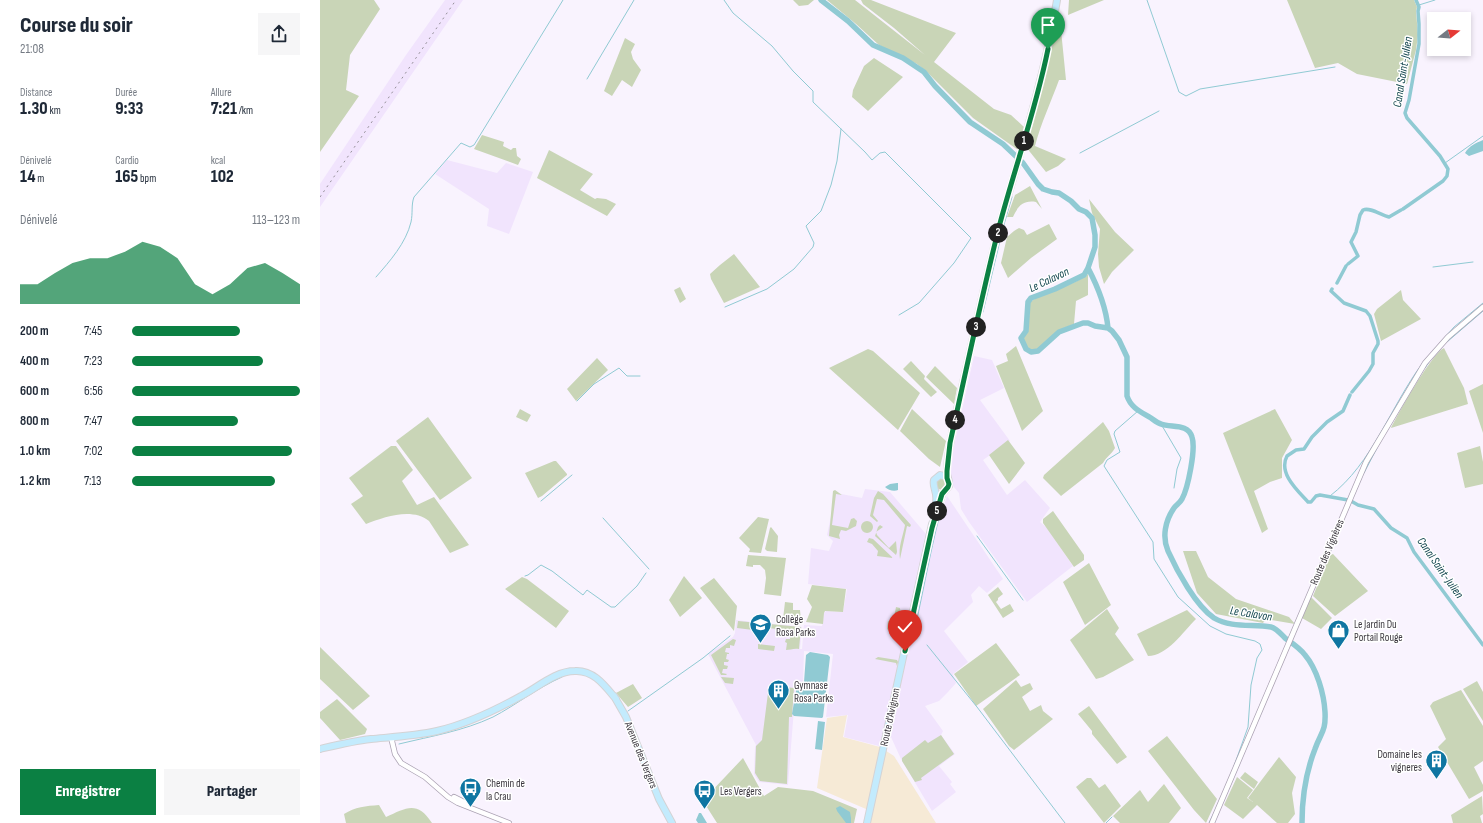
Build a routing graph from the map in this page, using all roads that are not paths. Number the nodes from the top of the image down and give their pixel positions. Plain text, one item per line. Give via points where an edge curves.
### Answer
1 (1057, 0) edge
2 (1483, 307) edge
3 (950, 443) junction
4 (940, 475) junction
5 (947, 478) junction
6 (936, 489) junction
7 (944, 491) junction
8 (932, 528) junction
9 (616, 699) junction
10 (511, 701) junction
11 (391, 737) junction
12 (320, 749) edge
13 (666, 812) junction
14 (509, 823) edge
15 (672, 823) edge
16 (678, 823) edge
17 (867, 823) edge
18 (1212, 823) edge

1 - 3 main road via 1046,63 1000,227
2 - 18 street, Route des Vignères via 1448,336 1425,363 1366,462
3 - 4 main road
3 - 5 main road
4 - 5 main road
4 - 6 main road via 933,481
5 - 7 main road via 949,484
6 - 7 main road
6 - 8 main road, Route d'Avignon via 938,496
7 - 8 main road, Route d'Avignon
8 - 17 main road, Route d'Avignon
9 - 10 main road via 594,677 583,671 574,671 564,672
9 - 10 main road via 597,675 588,669 578,667 559,671
9 - 13 main road, Avenue des Vergers
10 - 11 main road via 452,727 429,733
11 - 12 main road
11 - 14 street via 399,762 425,777 442,791
13 - 15 main road, Avenue des Vergers
13 - 16 main road, Avenue des Vergers

